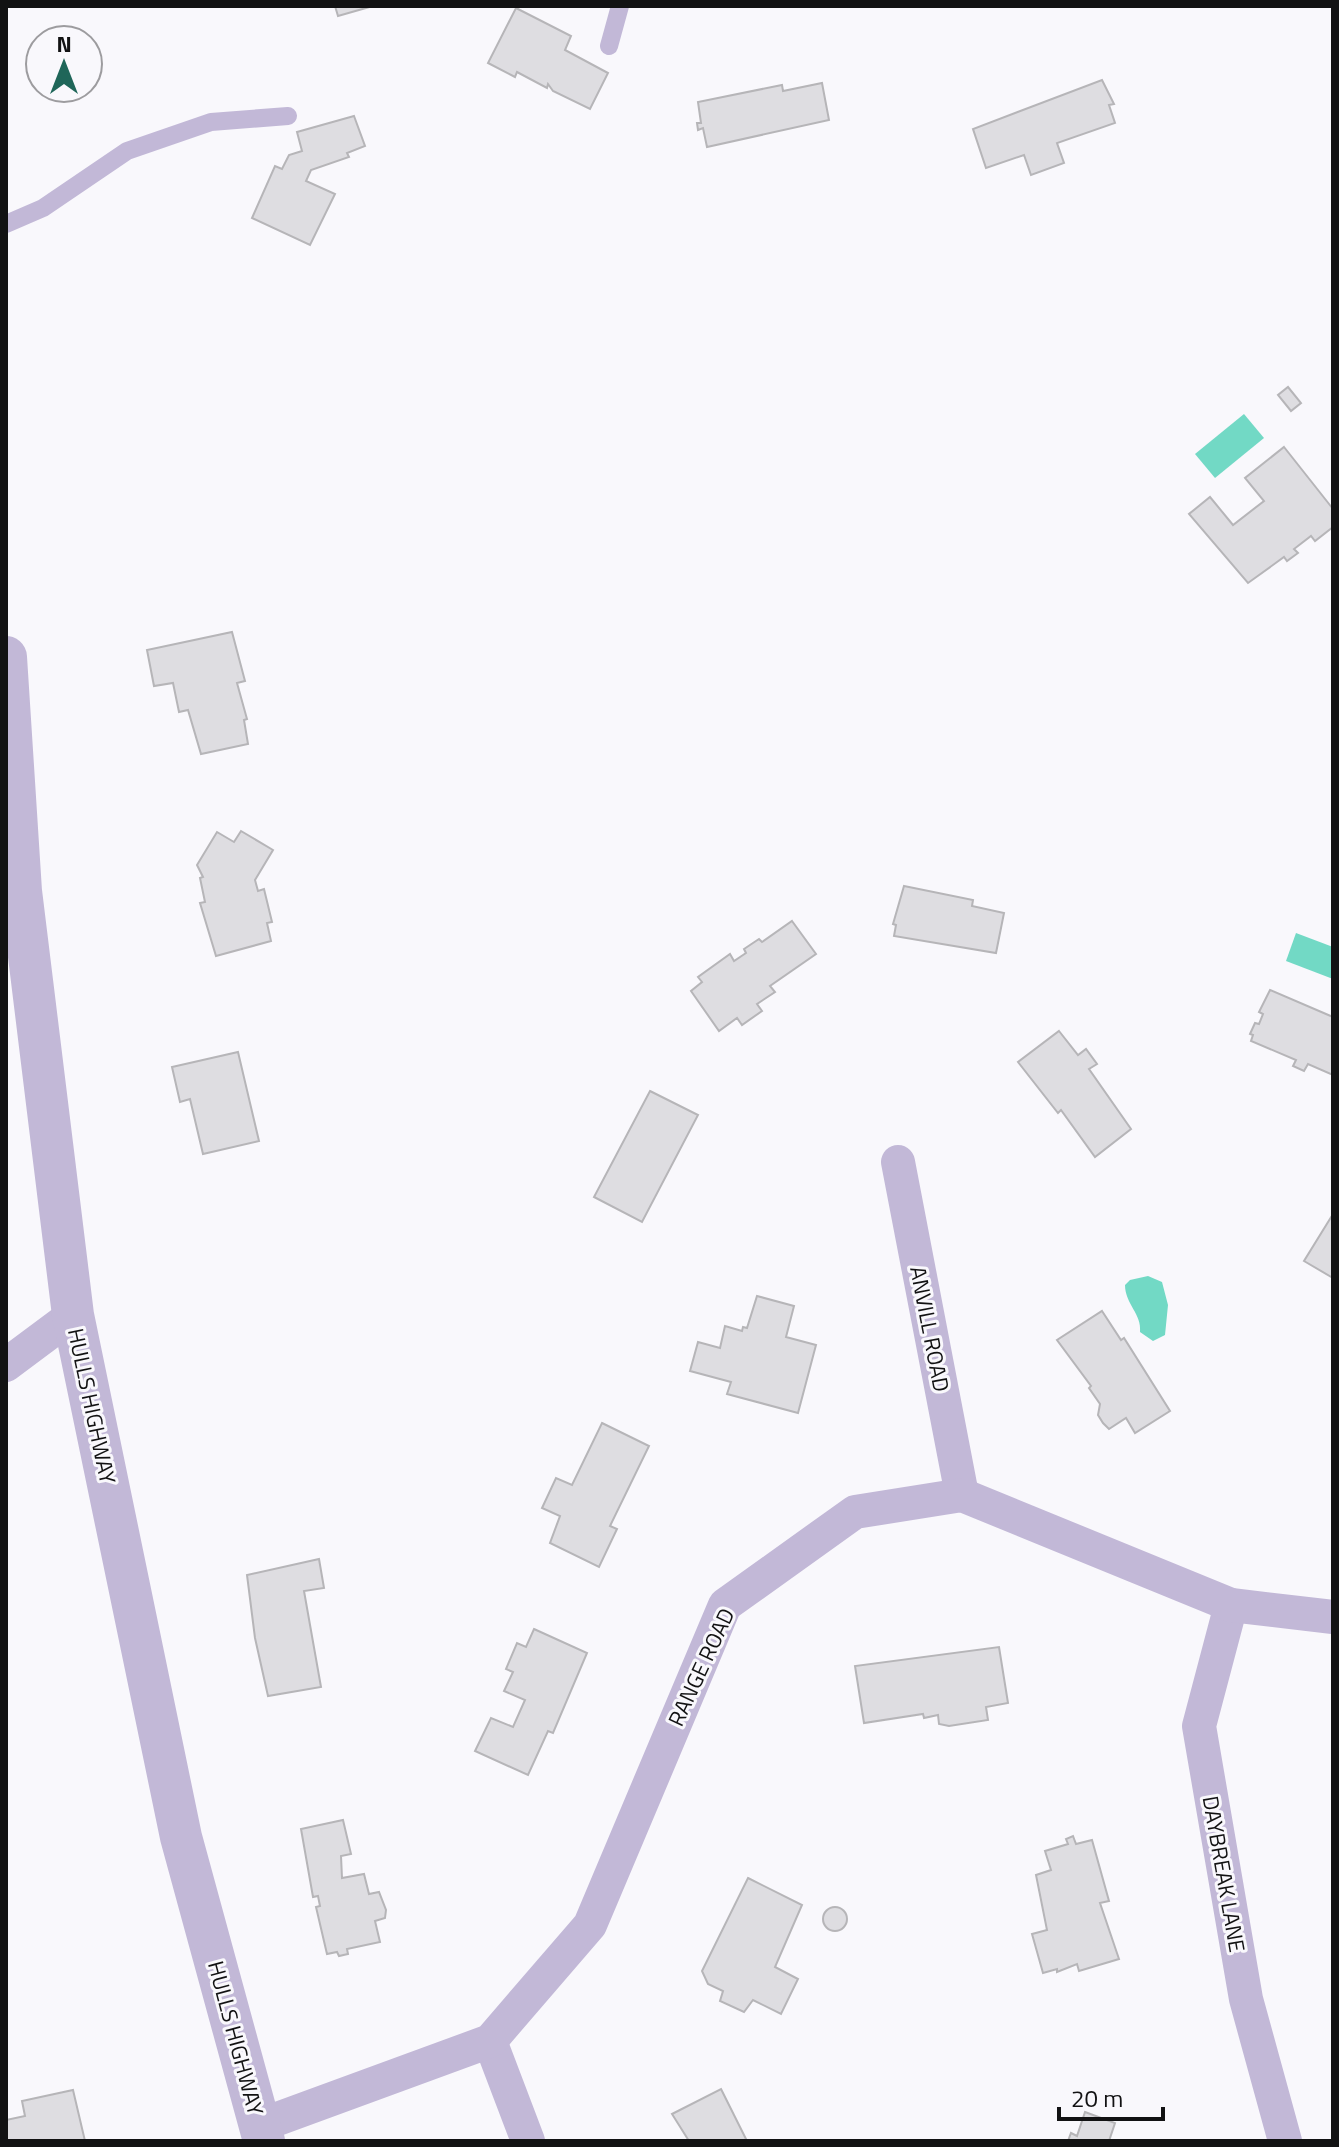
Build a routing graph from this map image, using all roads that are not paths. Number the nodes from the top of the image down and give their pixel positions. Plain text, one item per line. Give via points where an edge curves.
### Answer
1 (620, 6) edge
2 (609, 46) dead end
3 (288, 116) dead end
4 (6, 224) edge
5 (6, 657) edge
6 (898, 1162) dead end
7 (73, 1315) junction
8 (6, 1365) edge
9 (962, 1495) junction
10 (1231, 1605) junction
11 (1333, 1617) edge
12 (490, 2041) junction
13 (262, 2133) edge
14 (528, 2141) edge
15 (1285, 2141) edge

1 - 2 lane
3 - 4 lane via 211,122 127,151 43,208
5 - 7 street, HULLS HIGHWAY via 21,891
6 - 9 street, ANVILL ROAD
7 - 8 street
7 - 13 street, HULLS HIGHWAY via 181,1837
9 - 10 street
9 - 12 street, RANGE ROAD via 855,1512 725,1605 590,1925
10 - 11 street
10 - 15 street, DAYBREAK LANE via 1199,1726 1246,1999
12 - 13 street, RANGE ROAD
12 - 14 street

